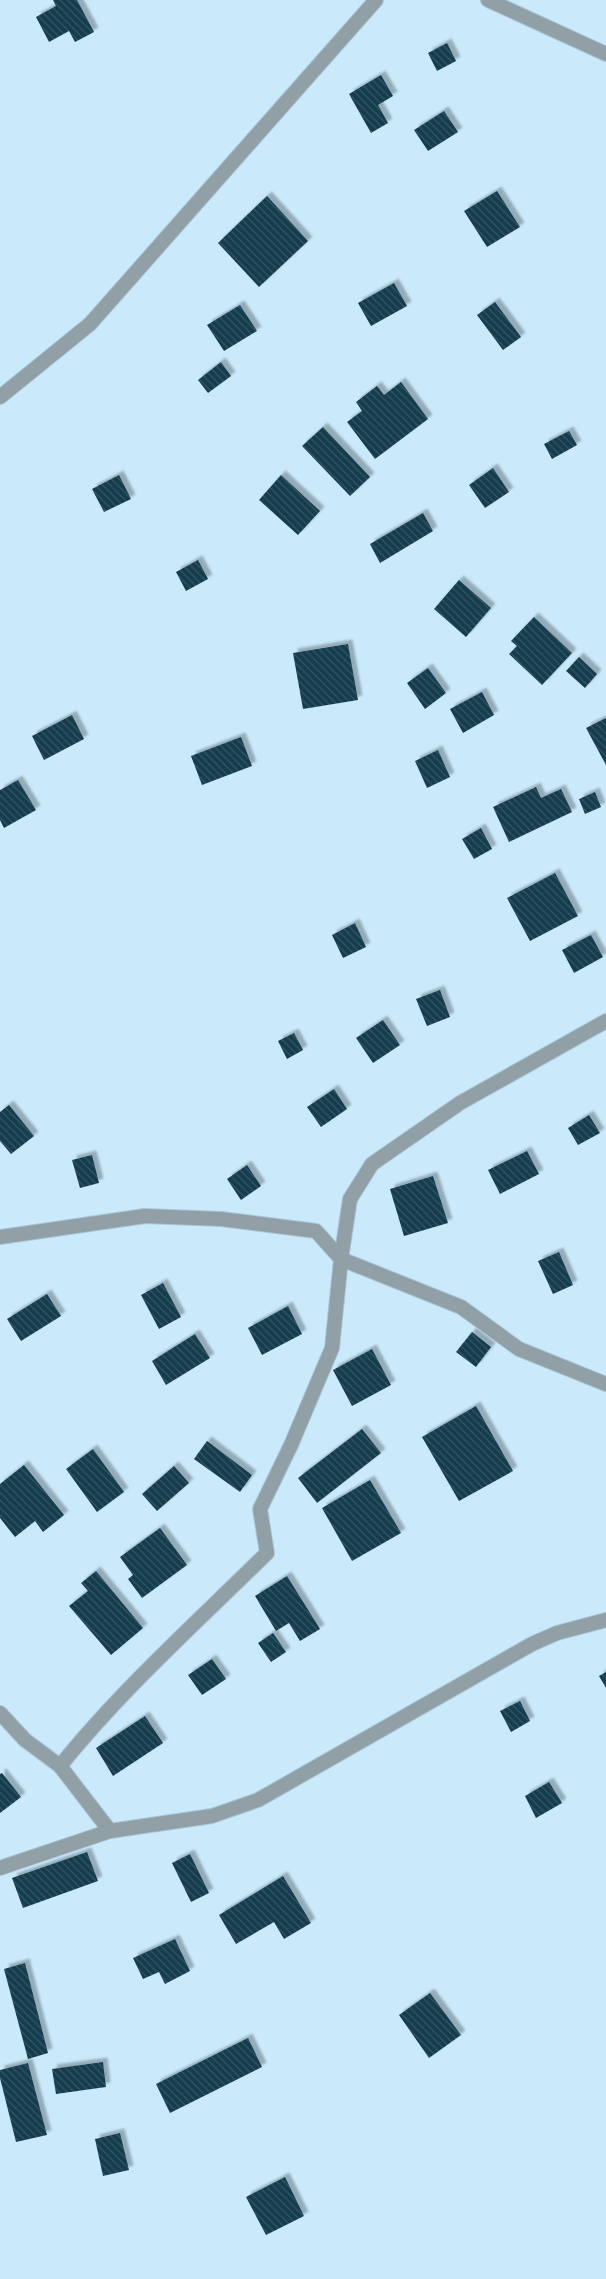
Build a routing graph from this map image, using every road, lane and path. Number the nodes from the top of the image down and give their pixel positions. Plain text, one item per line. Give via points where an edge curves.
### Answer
1 (376, 0) edge
2 (488, 0) edge
3 (606, 54) edge
4 (0, 397) edge
5 (606, 1021) edge
6 (0, 1237) edge
7 (341, 1259) junction
8 (606, 1384) edge
9 (606, 1620) edge
10 (0, 1713) edge
11 (60, 1766) junction
12 (110, 1830) junction
13 (0, 1868) edge

1 - 4 street via 90,324
2 - 3 street
5 - 7 street via 460,1103 372,1164 350,1199
6 - 7 street via 145,1216 221,1219 316,1231
7 - 8 street via 461,1307 519,1349
7 - 11 street via 332,1348 260,1509 267,1553 98,1722
9 - 12 street via 556,1633 532,1644 258,1800 212,1816
10 - 11 street via 25,1740
11 - 12 street
12 - 13 street

